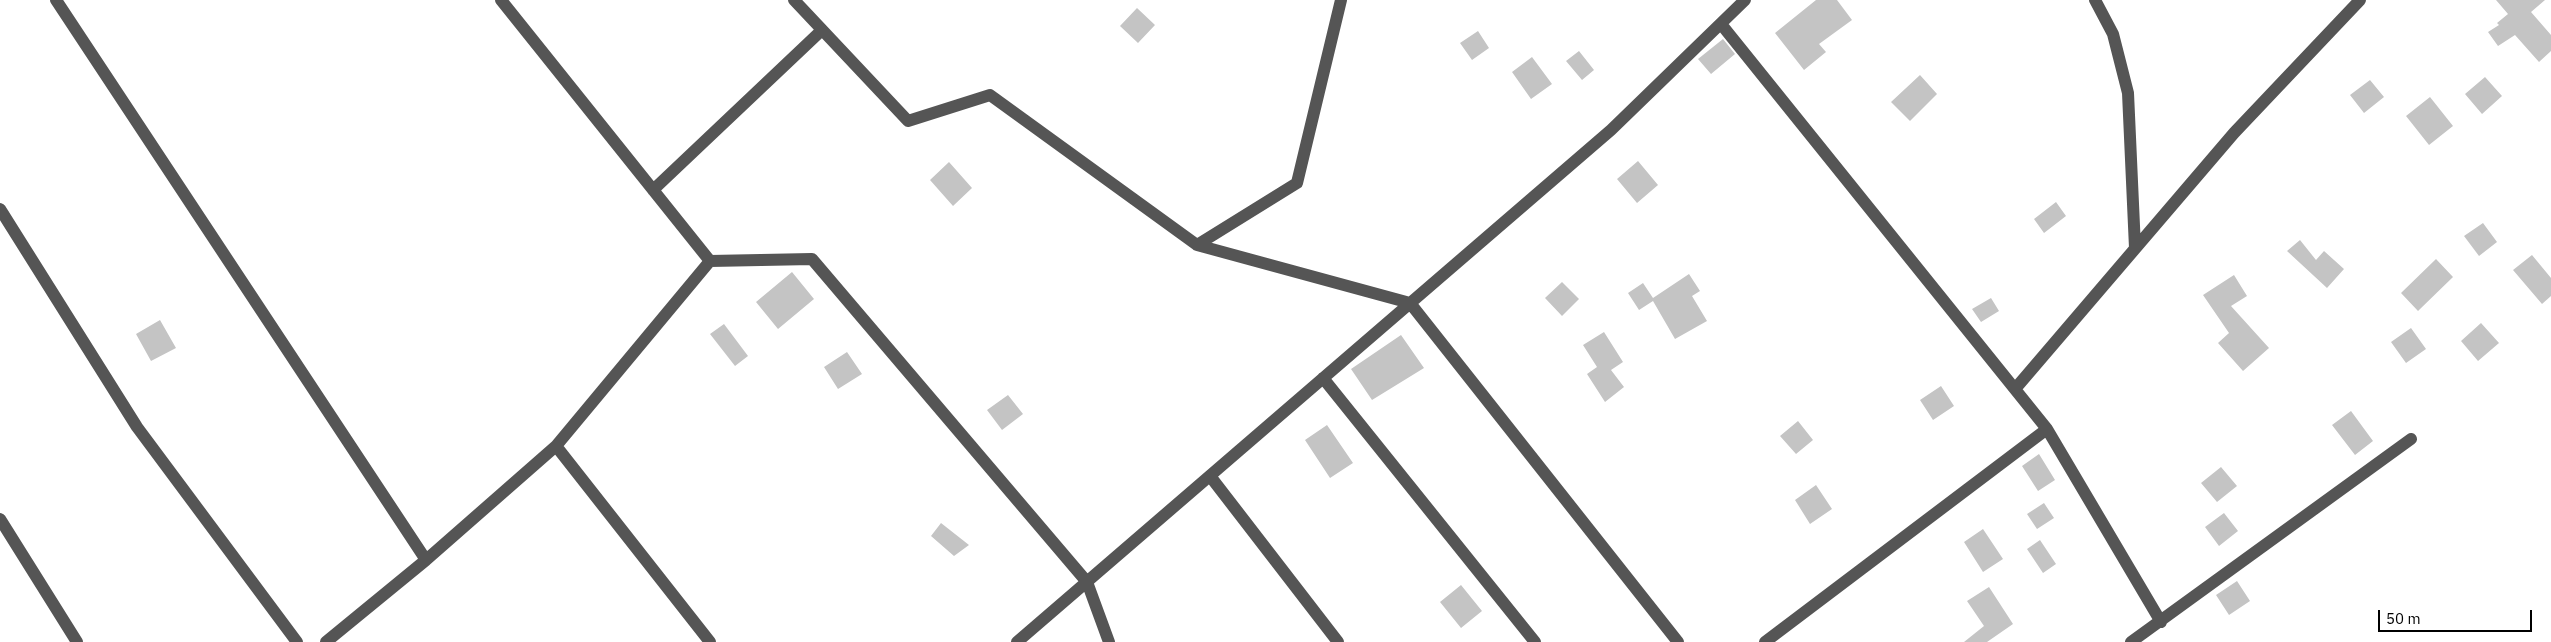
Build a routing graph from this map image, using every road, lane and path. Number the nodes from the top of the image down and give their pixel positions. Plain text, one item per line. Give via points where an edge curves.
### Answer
1 (56, 0) edge
2 (501, 0) edge
3 (794, 0) edge
4 (1341, 0) edge
5 (1745, 0) edge
6 (2095, 0) edge
7 (2360, 0) edge
8 (1721, 24) junction
9 (822, 30) junction
10 (653, 190) junction
11 (0, 209) edge
12 (1197, 245) junction
13 (2135, 248) junction
14 (710, 261) junction
15 (1410, 303) junction
16 (1323, 378) junction
17 (2015, 389) junction
18 (2046, 428) junction
19 (2411, 439) dead end
20 (556, 446) junction
21 (1210, 476) junction
22 (0, 519) edge
23 (426, 560) junction
24 (1087, 582) junction
25 (2161, 622) junction
26 (76, 642) edge
27 (297, 642) edge
28 (326, 642) edge
29 (710, 642) edge
30 (1017, 642) edge
31 (1109, 642) edge
32 (1338, 642) edge
33 (1535, 642) edge
34 (1678, 642) edge
35 (1765, 642) edge
36 (2131, 642) edge

1 - 23 street
2 - 10 street
3 - 9 street
4 - 12 street via 1297,183
5 - 8 street
6 - 13 street via 2113,34 2128,93
7 - 13 street via 2234,133
8 - 15 street via 1611,130
8 - 17 street
9 - 10 street
9 - 12 street via 908,122 990,95
10 - 14 street
11 - 27 street via 137,427
12 - 15 street
13 - 17 street
14 - 20 street
14 - 24 street via 812,260
15 - 16 street
15 - 34 street
16 - 21 street
16 - 33 street
17 - 18 street
18 - 25 street
18 - 35 street
19 - 25 street
20 - 23 street
20 - 29 street
21 - 24 street
21 - 32 street
22 - 26 street
23 - 28 street
24 - 30 street
24 - 31 street
25 - 36 street

